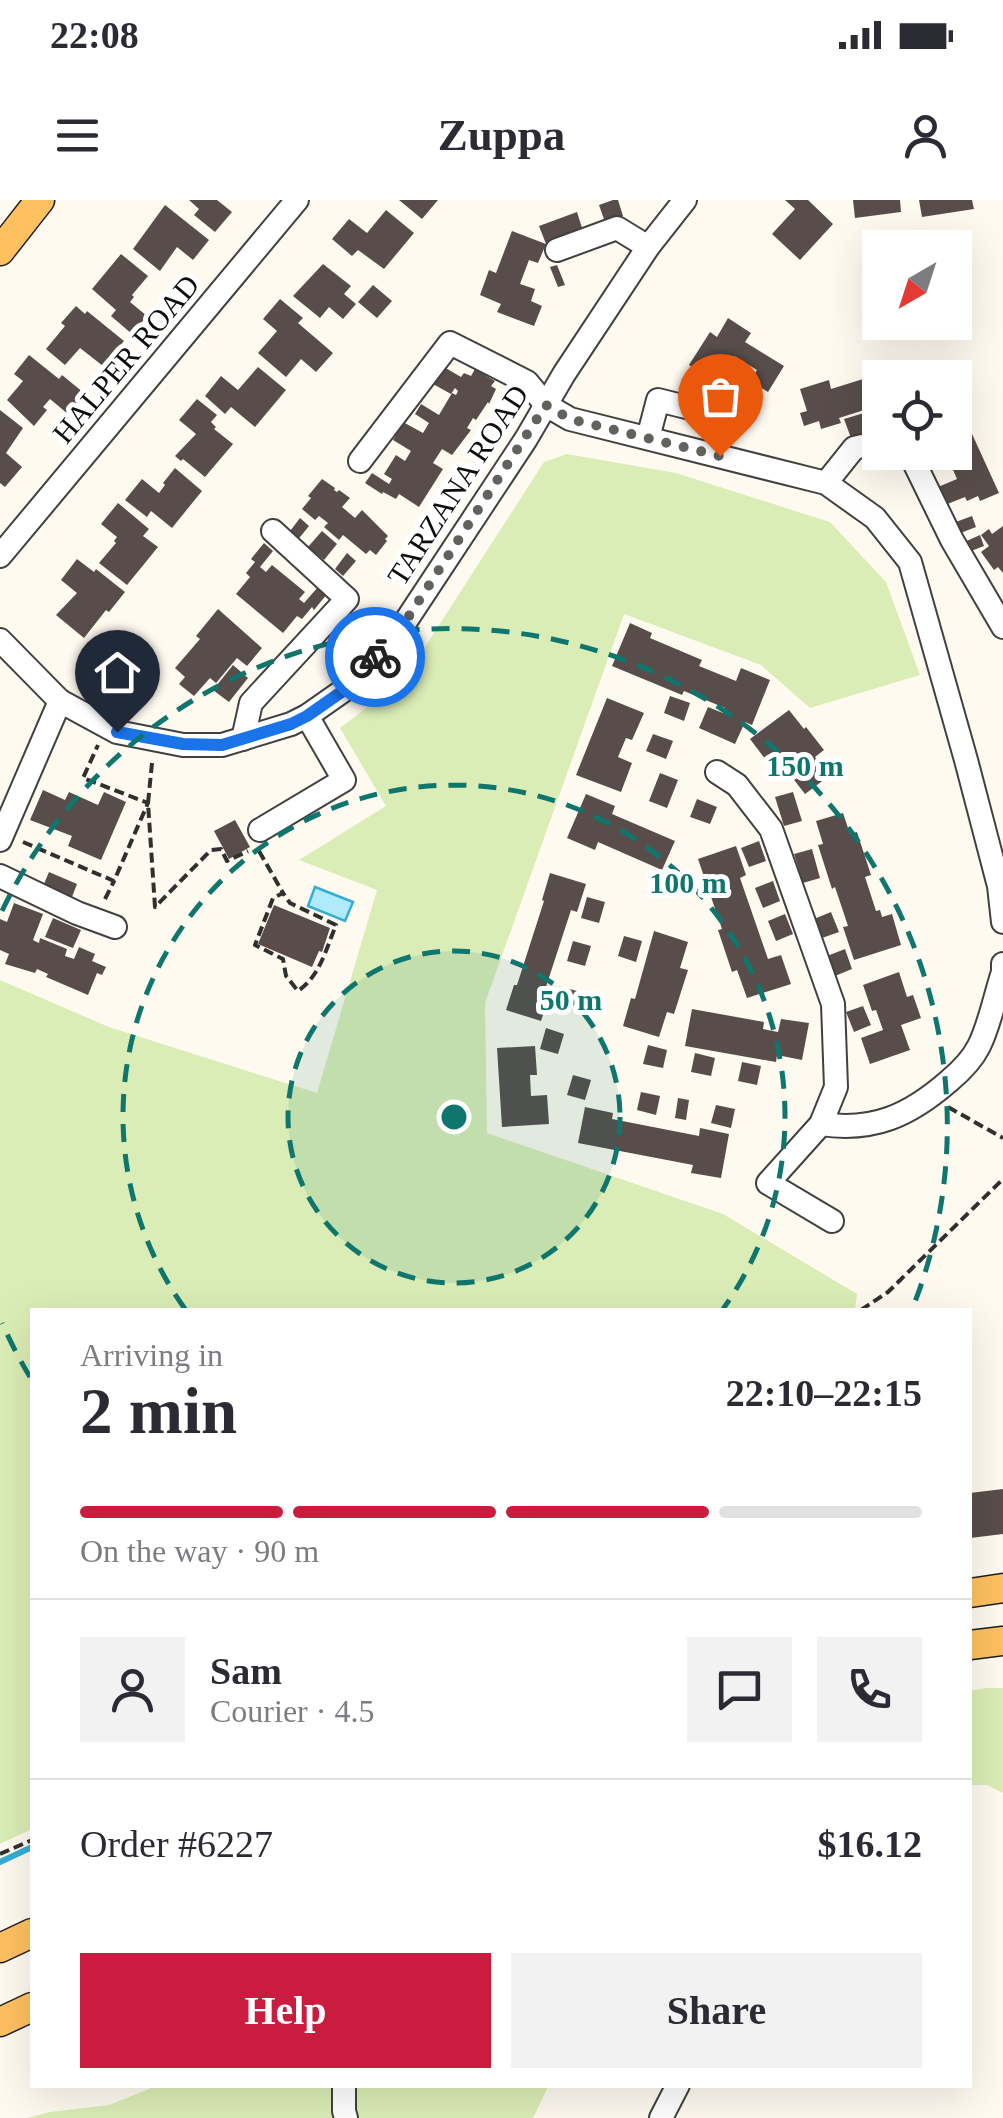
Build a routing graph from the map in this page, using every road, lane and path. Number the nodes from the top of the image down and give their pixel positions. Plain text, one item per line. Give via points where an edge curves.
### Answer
1 (40, 200) edge
2 (297, 200) edge
3 (685, 200) edge
4 (648, 247) junction
5 (556, 250) dead end
6 (0, 251) edge
7 (546, 405) junction
8 (698, 410) dead end
9 (648, 438) junction
10 (862, 446) edge
11 (360, 460) dead end
12 (918, 470) edge
13 (826, 482) junction
14 (272, 532) dead end
15 (0, 556) edge
16 (1003, 626) edge
17 (0, 640) edge
18 (60, 701) junction
19 (307, 716) junction
20 (106, 727) junction
21 (152, 739) junction
22 (242, 739) junction
23 (718, 772) dead end
24 (148, 804) junction
25 (260, 830) dead end
26 (1, 837) edge
27 (0, 876) edge
28 (283, 893) junction
29 (1003, 922) edge
30 (115, 927) dead end
31 (1003, 964) edge
32 (934, 1094) junction
33 (821, 1124) junction
34 (1003, 1138) edge
35 (1003, 1179) edge
36 (832, 1221) dead end
37 (865, 1308) edge
38 (1003, 1588) edge
39 (972, 1593) edge
40 (1003, 1641) edge
41 (972, 1645) edge
42 (30, 1841) edge
43 (0, 1854) edge
44 (30, 1935) edge
45 (0, 1948) edge
46 (30, 2007) edge
47 (0, 2022) edge
48 (344, 2088) edge
49 (676, 2088) edge
50 (346, 2118) edge
51 (660, 2118) edge

1 - 6 main road
2 - 15 street, HALPER ROAD
3 - 4 street, TARZANA ROAD
4 - 5 street via 617,228
4 - 7 street, TARZANA ROAD
7 - 9 street via 570,419
7 - 11 street via 527,382 450,343
7 - 19 street, TARZANA ROAD via 396,636 347,688
8 - 9 street via 658,400
9 - 13 street
10 - 13 street
12 - 16 street
13 - 29 street via 874,518 910,562 990,850
14 - 22 street via 347,600 251,703
17 - 18 street, TARZANA ROAD
18 - 20 street, TARZANA ROAD
18 - 26 street
19 - 22 street, TARZANA ROAD
19 - 25 street via 344,780
20 - 21 street, TARZANA ROAD
20 - 24 path via 83,778
21 - 22 street, TARZANA ROAD via 222,745
21 - 24 path
23 - 33 street via 737,785 771,829 834,1004 836,1087
24 - 26 path via 114,881
24 - 28 path via 155,907 211,850 220,849 227,861 257,846
27 - 30 street
28 - 28 path via 274,898 255,945 283,959 298,991 318,970 336,925
31 - 32 street via 980,1045
32 - 33 street via 902,1114 848,1128
32 - 34 path
33 - 36 street via 768,1183
35 - 37 path
38 - 39 main road
40 - 41 main road
42 - 43 path
44 - 45 main road
46 - 47 main road
48 - 50 street
49 - 51 street

